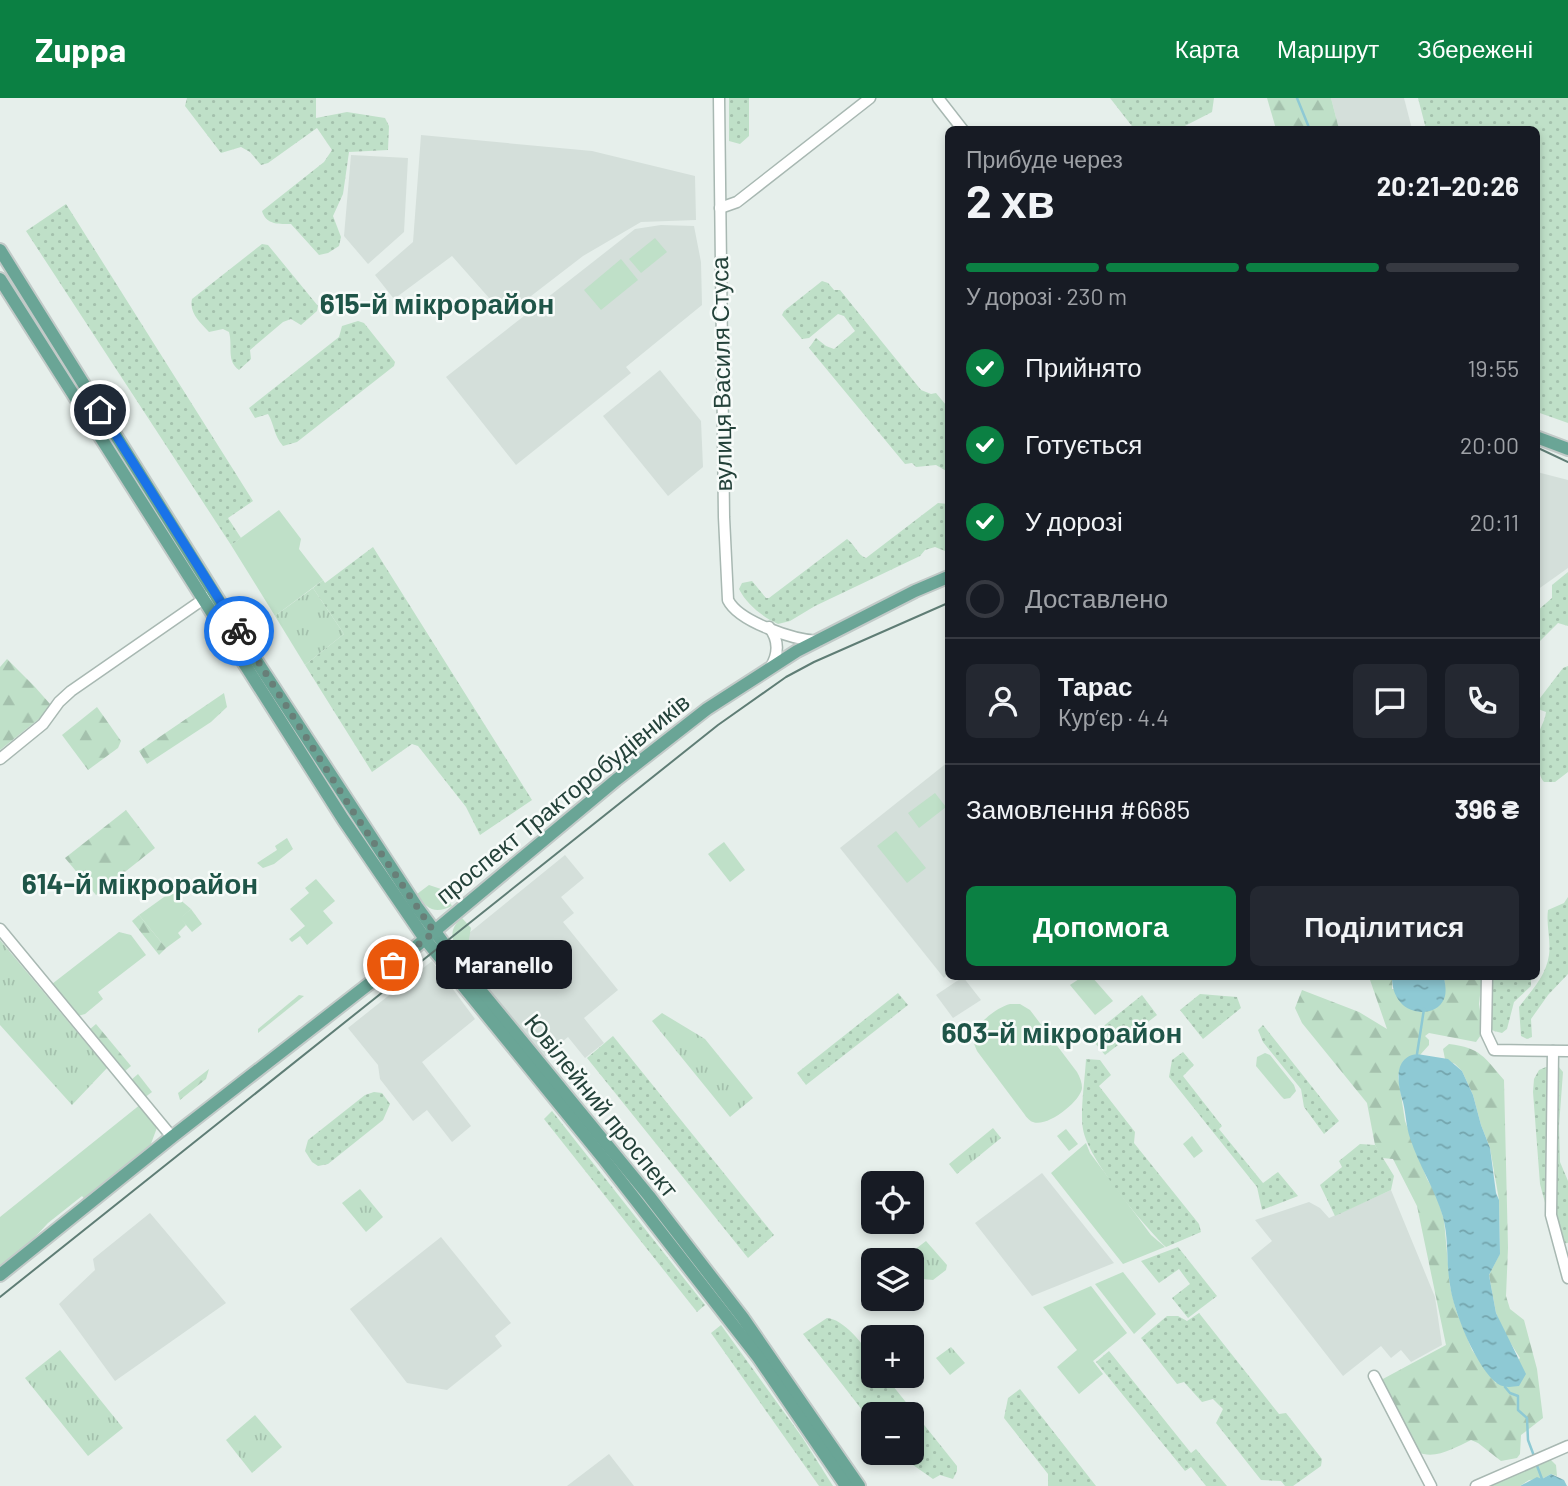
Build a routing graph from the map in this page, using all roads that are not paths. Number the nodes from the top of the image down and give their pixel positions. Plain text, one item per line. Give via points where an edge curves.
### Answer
1 (719, 98) edge
2 (870, 98) edge
3 (938, 98) edge
4 (960, 126) edge
5 (720, 208) junction
6 (0, 250) edge
7 (0, 279) edge
8 (1540, 438) edge
9 (1568, 449) edge
10 (945, 578) edge
11 (209, 595) junction
12 (768, 627) junction
13 (818, 641) junction
14 (769, 668) junction
15 (0, 759) edge
16 (0, 929) edge
17 (429, 935) junction
18 (1486, 980) edge
19 (1553, 1051) junction
20 (1568, 1051) edge
21 (172, 1137) junction
22 (0, 1275) edge
23 (1568, 1278) edge
24 (763, 1353) junction
25 (1374, 1376) dead end
26 (1568, 1446) edge
27 (846, 1486) edge
28 (859, 1486) edge
29 (1431, 1486) edge
30 (1476, 1486) edge

1 - 5 street, вулиця Василя Стуса
2 - 5 street via 737,202
3 - 4 street
5 - 12 street, вулиця Василя Стуса via 727,600 735,611
6 - 11 main road, Ювілейний проспект
7 - 11 main road, Ювілейний проспект
8 - 9 main road
10 - 13 main road, проспект Тракторобудівників
11 - 15 street via 71,691 43,724
11 - 17 main road, Ювілейний проспект
12 - 13 street, вулиця Василя Стуса
12 - 14 street via 777,647
13 - 14 main road, проспект Тракторобудівників
14 - 17 main road, проспект Тракторобудівників via 707,709 616,780
16 - 21 street
17 - 21 main road, проспект Тракторобудівників
17 - 24 main road, Ювілейний проспект
18 - 19 street via 1486,1032 1494,1050
19 - 20 street
19 - 23 street via 1551,1215
21 - 22 main road, проспект Тракторобудівників
24 - 27 main road, Ювілейний проспект
24 - 28 main road, Ювілейний проспект
25 - 29 street
26 - 30 street

